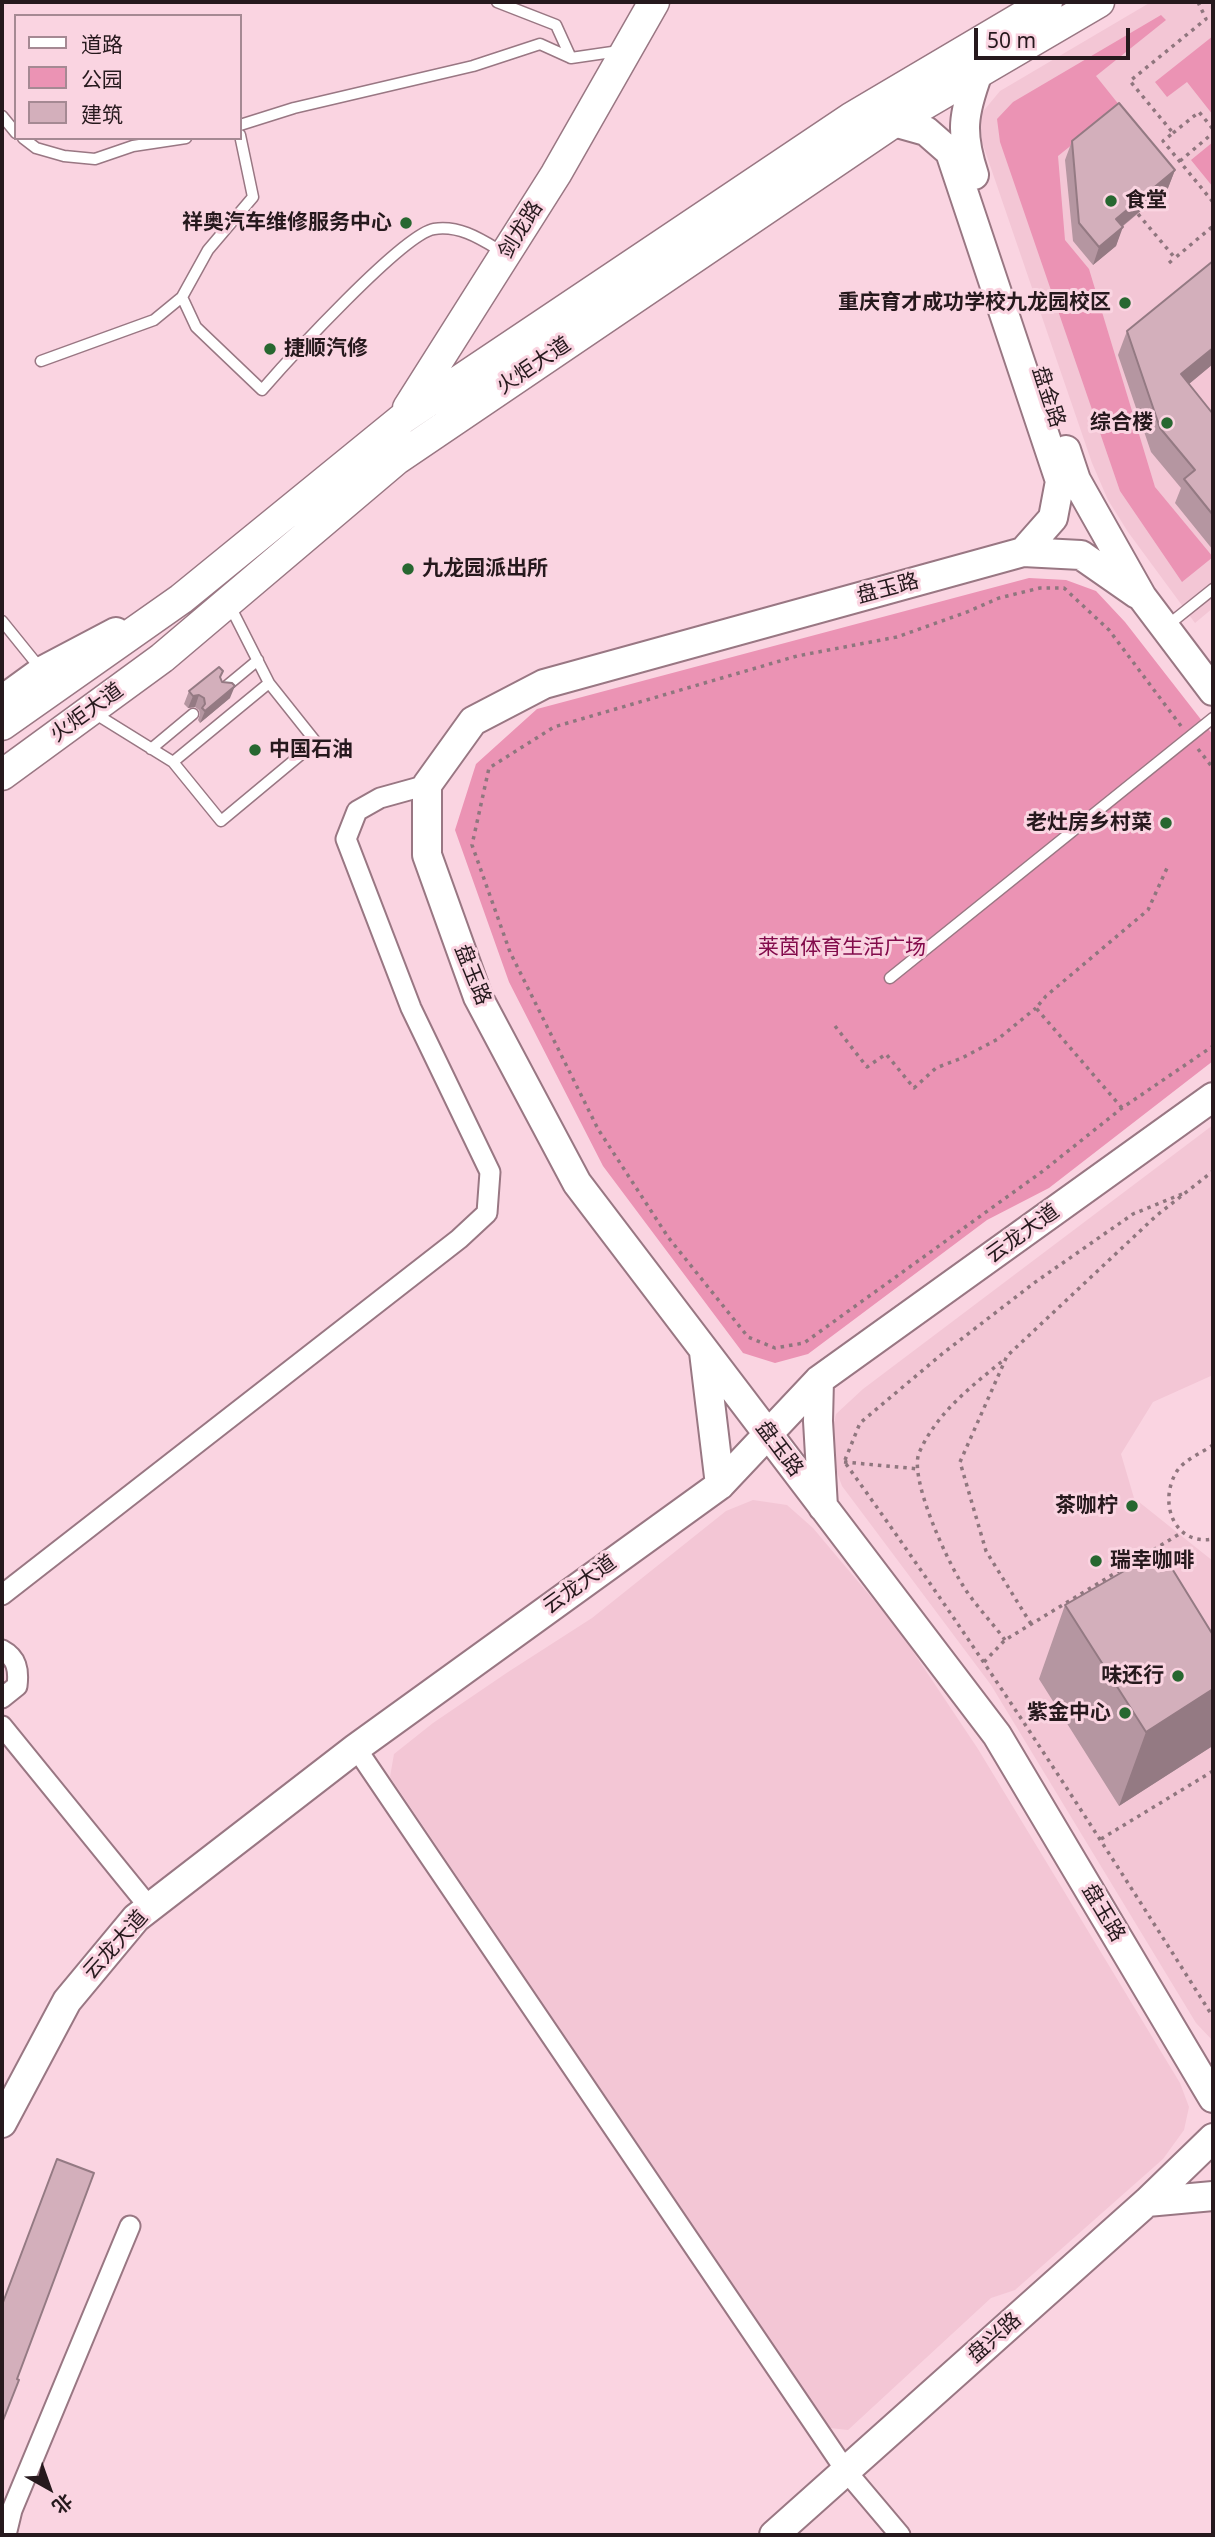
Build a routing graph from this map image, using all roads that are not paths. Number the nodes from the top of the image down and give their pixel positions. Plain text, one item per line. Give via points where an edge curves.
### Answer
1 (498, 2) edge
2 (654, 2) edge
3 (1047, 2) edge
4 (1099, 2) edge
5 (627, 50) junction
6 (571, 58) junction
7 (978, 73) junction
8 (2, 116) edge
9 (894, 122) junction
10 (242, 124) edge
11 (14, 131) edge
12 (26, 140) edge
13 (173, 140) edge
14 (241, 140) edge
15 (506, 254) junction
16 (182, 297) junction
17 (41, 361) dead end
18 (402, 419) junction
19 (397, 459) junction
20 (1023, 552) junction
21 (1213, 589) edge
22 (1142, 597) junction
23 (181, 598) junction
24 (229, 602) junction
25 (2, 621) edge
26 (1165, 628) junction
27 (258, 660) junction
28 (43, 671) junction
29 (269, 684) junction
30 (223, 689) edge
31 (1213, 691) edge
32 (2, 700) edge
33 (91, 711) junction
34 (193, 714) dead end
35 (1213, 718) edge
36 (2, 725) edge
37 (52, 738) junction
38 (151, 749) junction
39 (173, 762) junction
40 (2, 775) edge
41 (427, 785) junction
42 (2, 793) edge
43 (890, 978) dead end
44 (1213, 1097) edge
45 (703, 1349) junction
46 (819, 1380) junction
47 (767, 1433) junction
48 (720, 1485) junction
49 (823, 1507) junction
50 (2, 1595) edge
51 (2, 1650) edge
52 (2, 1698) edge
53 (2, 1726) edge
54 (356, 1748) junction
55 (150, 1908) junction
56 (1178, 2039) junction
57 (1213, 2056) edge
58 (1213, 2098) edge
59 (2, 2123) edge
60 (1213, 2138) edge
61 (1213, 2196) edge
62 (1147, 2202) junction
63 (130, 2226) dead end
64 (846, 2471) junction
65 (6, 2535) edge
66 (774, 2535) edge
67 (900, 2535) edge

1 - 6 lane via 556,25
2 - 5 main road, 剑龙路
3 - 18 main road, 火炬大道 via 850,118
4 - 7 main road, 火炬大道
5 - 6 lane
5 - 15 main road, 剑龙路
6 - 10 lane via 540,44 473,66
7 - 9 main road, 火炬大道
7 - 22 street, 盘金路 via 965,108 965,148 1076,480
8 - 11 lane
9 - 19 main road, 火炬大道
9 - 20 street via 926,131 950,152 1060,481 1053,518
12 - 13 lane via 64,156 95,159 133,146
14 - 16 lane via 253,197 208,250
15 - 16 lane via 467,232 433,229 405,245 307,339 262,390 195,327
15 - 18 main road, 剑龙路
16 - 17 lane via 154,320
18 - 19 main road, 剑龙路
18 - 23 main road, 火炬大道
19 - 24 main road, 火炬大道
20 - 22 street via 1081,555
20 - 41 street, 盘玉路 via 544,684 473,721
21 - 26 lane
22 - 26 street, 盘金路
23 - 28 street
23 - 36 main road, 火炬大道
24 - 27 lane
24 - 33 main road, 火炬大道
25 - 28 lane
26 - 31 street, 盘金路
27 - 29 lane
27 - 30 lane
28 - 32 street
29 - 39 lane
29 - 39 lane via 316,742 221,821
33 - 37 main road, 火炬大道
33 - 38 lane
34 - 38 lane
35 - 43 lane
37 - 40 main road, 火炬大道
37 - 42 street
38 - 39 lane
41 - 45 street, 盘玉路 via 427,855 478,997 577,1183
41 - 50 street via 380,798 357,811 346,839 411,1008 490,1172 487,1213
44 - 46 street, 云龙大道
45 - 47 street, 盘玉路
45 - 48 street
46 - 47 street, 云龙大道
46 - 49 street
47 - 48 street, 云龙大道
47 - 49 street, 盘玉路
48 - 54 street, 云龙大道
49 - 56 street, 盘玉路 via 997,1735
51 - 52 street via 18,1667 17,1686
53 - 55 street
54 - 55 street, 云龙大道
54 - 64 street
55 - 59 street, 云龙大道 via 136,1918 67,2001
56 - 57 street
56 - 58 street, 盘玉路
60 - 62 street, 盘兴路
61 - 62 street
62 - 64 street, 盘兴路
63 - 65 street via 12,2510
64 - 66 street, 盘兴路
64 - 67 street

